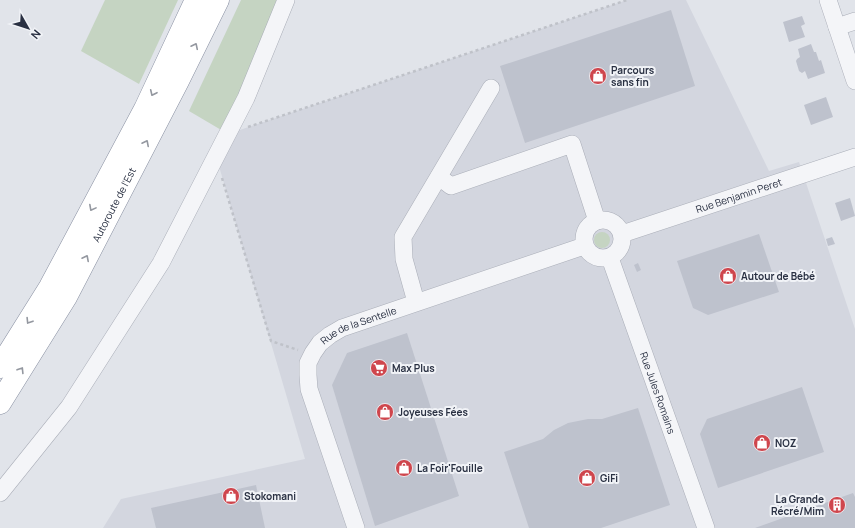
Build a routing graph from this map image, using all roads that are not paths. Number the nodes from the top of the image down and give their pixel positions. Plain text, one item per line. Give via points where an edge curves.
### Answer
1 (196, 0) edge
2 (218, 0) edge
3 (286, 0) edge
4 (828, 0) edge
5 (855, 21) edge
6 (837, 27) junction
7 (855, 81) edge
8 (491, 88) dead end
9 (855, 157) edge
10 (439, 176) junction
11 (597, 221) junction
12 (622, 234) junction
13 (584, 246) junction
14 (610, 258) junction
15 (416, 302) junction
16 (0, 367) edge
17 (0, 403) edge
18 (0, 493) edge
19 (356, 528) edge
20 (706, 528) edge

1 -> 16 highway, Autoroute de l’Est via 145,109 58,273
17 -> 2 highway, Autoroute de l’Est via 66,297
3 - 18 street via 246,98 160,263 69,407
4 - 6 street
5 - 6 street
6 - 7 street
8 - 10 street
9 - 12 street, Rue Benjamin Peret
10 - 11 street via 451,186 572,144
10 - 15 street via 403,237 404,259
11 - 12 street via 603,220 614,224
11 - 13 street via 587,228
12 - 14 street via 619,251
13 - 14 street via 592,256
13 - 15 street, Rue de la Sentelle
14 - 20 street, Rue Jules Romains
15 - 19 street, Rue de la Sentelle via 330,334 313,352 308,363 310,389

